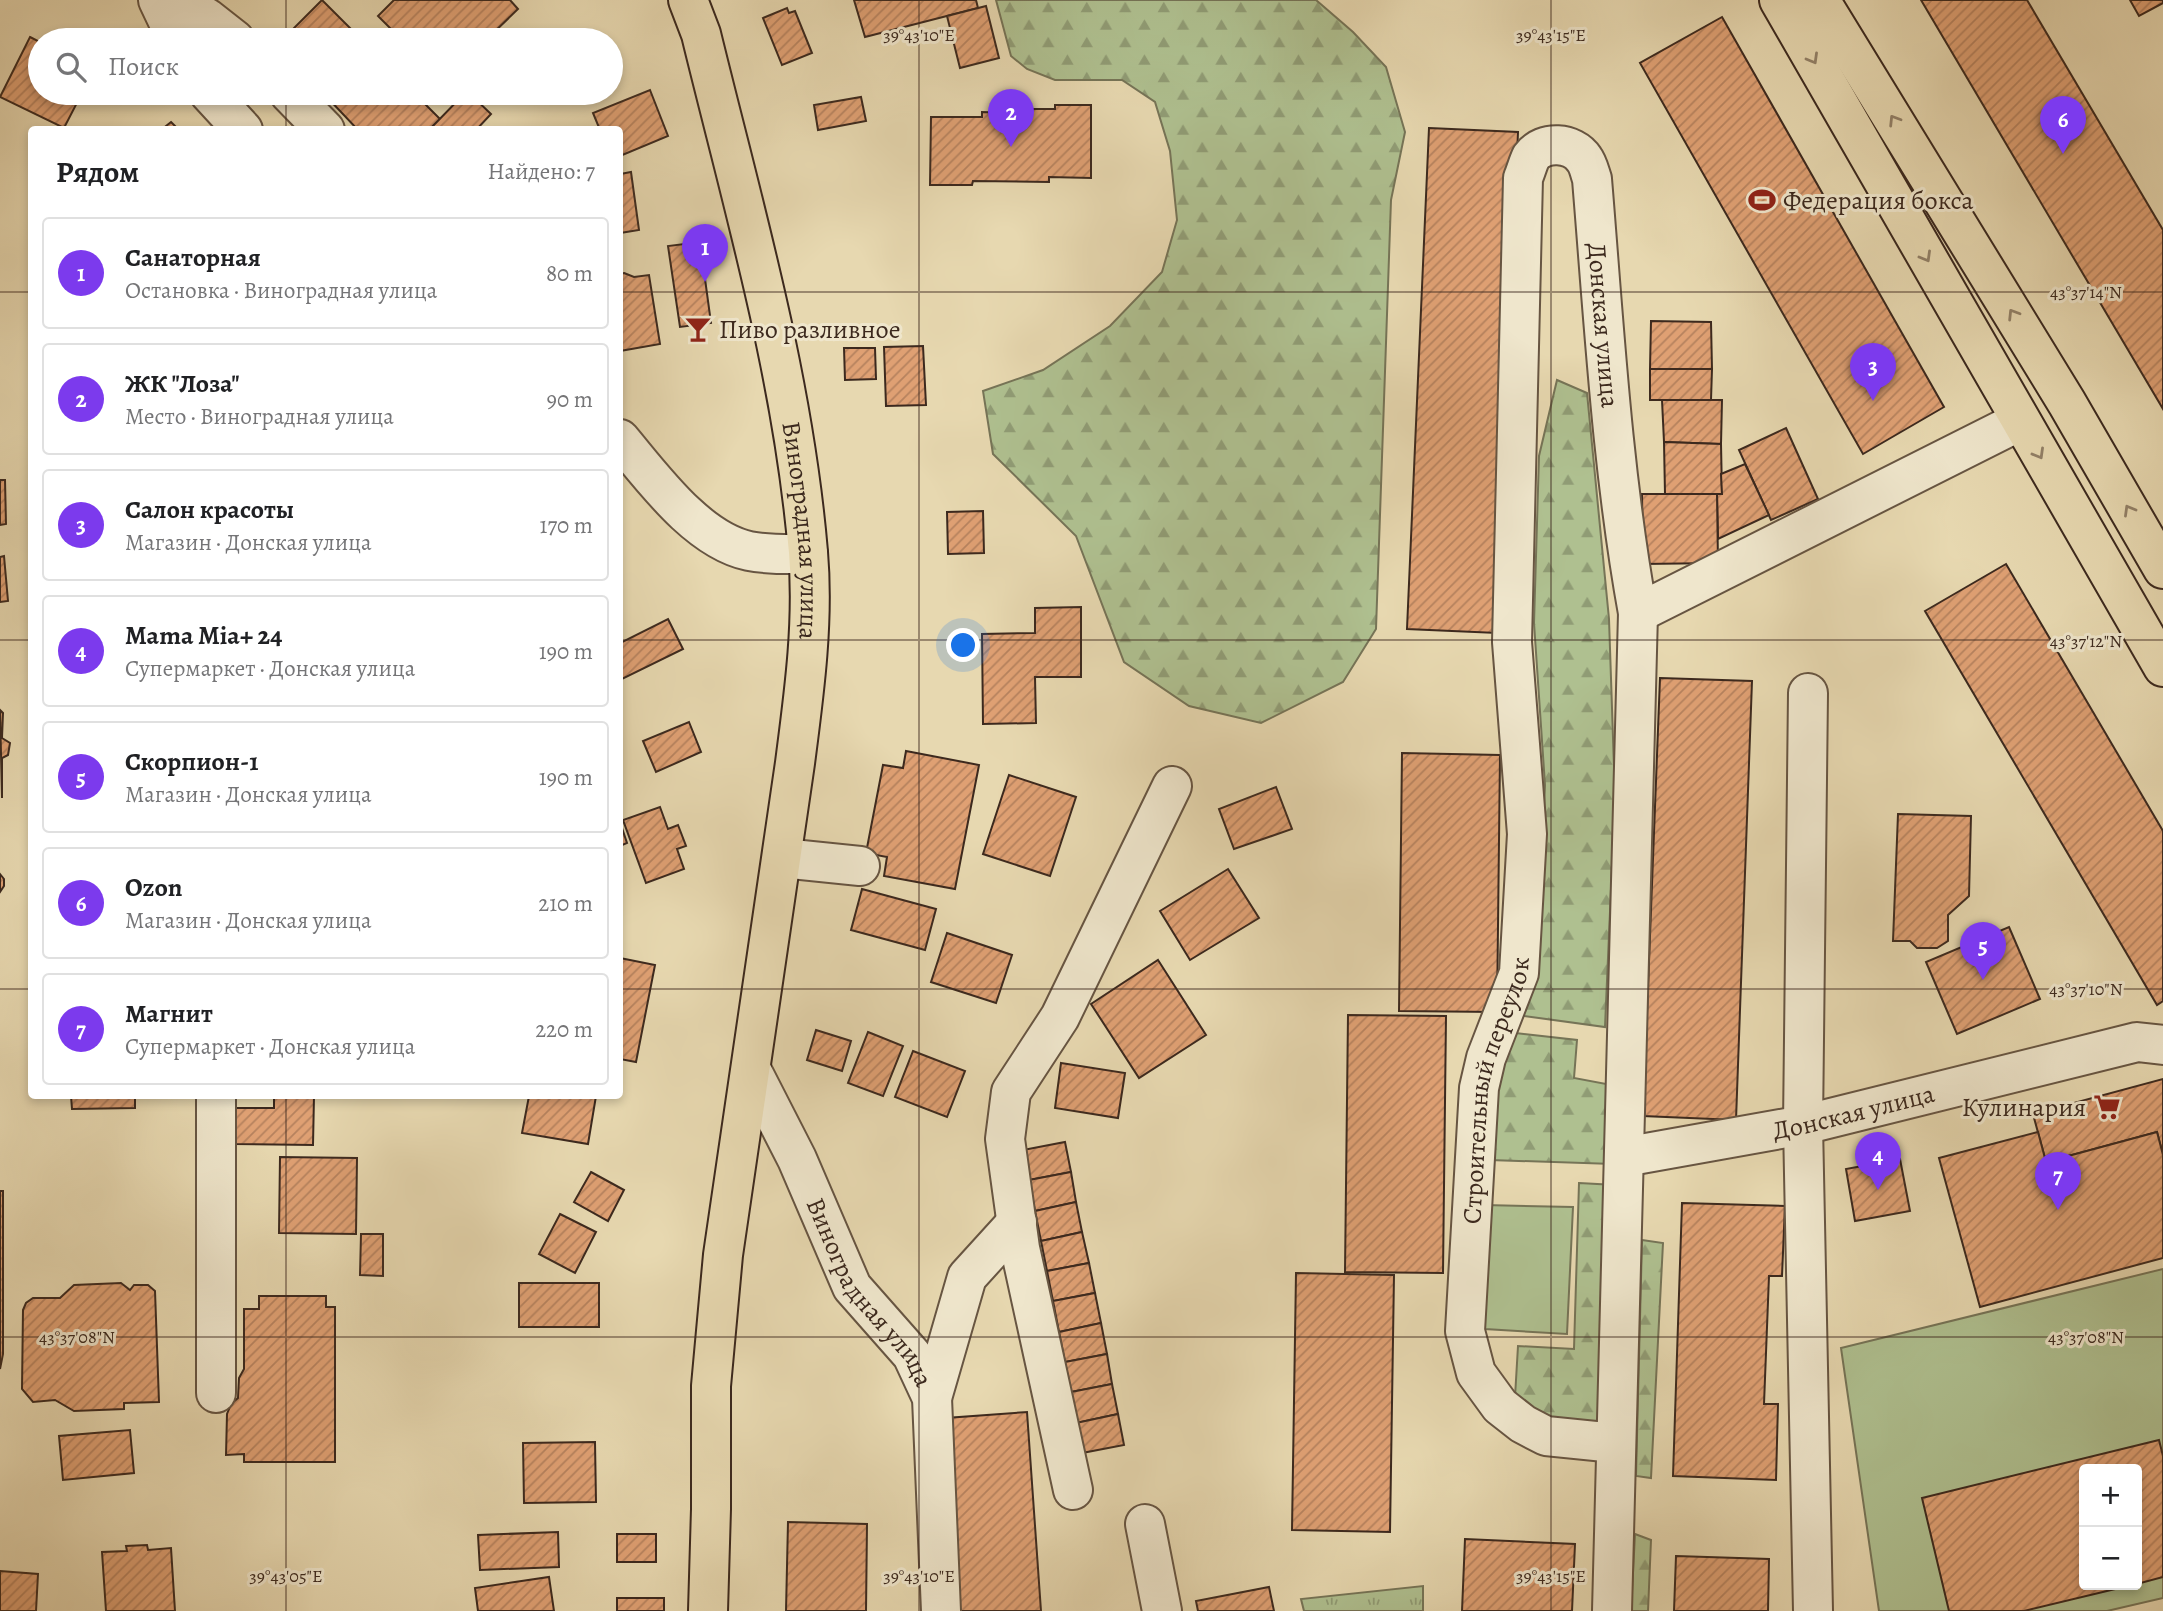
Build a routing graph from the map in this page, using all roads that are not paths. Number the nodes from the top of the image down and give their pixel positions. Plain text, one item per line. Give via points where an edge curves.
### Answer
1 (158, 0) edge
2 (177, 0) edge
3 (688, 0) edge
4 (1779, 0) edge
5 (1821, 0) edge
6 (171, 28) edge
7 (220, 28) edge
8 (220, 105) edge
9 (301, 105) edge
10 (239, 126) edge
11 (321, 126) edge
12 (2020, 421) junction
13 (623, 442) edge
14 (808, 554) junction
15 (2163, 569) edge
16 (1638, 613) junction
17 (1512, 642) joint
18 (2163, 667) edge
19 (1808, 693) dead end
20 (1172, 786) dead end
21 (782, 858) junction
22 (860, 866) dead end
23 (2163, 1045) edge
24 (752, 1071) junction
25 (216, 1099) edge
26 (1803, 1125) junction
27 (1624, 1157) junction
28 (1017, 1222) junction
29 (216, 1393) dead end
30 (932, 1398) junction
31 (1615, 1443) junction
32 (1073, 1490) dead end
33 (1145, 1524) dead end
34 (708, 1611) edge
35 (942, 1611) edge
36 (1162, 1611) edge
37 (1612, 1611) edge
38 (1813, 1611) edge

1 - 6 street
2 - 7 street
3 - 14 main road, Виноградная улица via 701,34 761,267 796,450
4 -> 12 main road
15 -> 5 main road
8 - 10 street
9 - 11 street
12 - 16 street
12 -> 18 main road
13 - 14 street via 680,509 723,540 774,555
14 - 21 main road, Виноградная улица via 805,681
16 - 17 street, Донская улица via 1612,420 1592,179 1584,158 1556,144 1542,147 1532,156 1523,178
16 - 27 street
17 - 31 street, Строительный переулок via 1527,834 1519,973 1479,1088 1465,1331 1476,1373 1500,1406 1523,1424 1546,1436
19 - 26 street
20 - 28 street via 1060,1017 1011,1092 1005,1139
21 - 22 street
21 - 24 main road, Виноградная улица
23 - 26 street, Донская улица via 2137,1042
24 - 30 street, Виноградная улица via 797,1159 852,1287 912,1355
24 - 34 main road, Виноградная улица via 723,1255 712,1386
25 - 29 street
26 - 27 street, Донская улица
26 - 38 street
27 - 31 street
28 - 30 street via 967,1277
28 - 32 street
30 - 35 street, Виноградная улица
31 - 37 street
33 - 36 street

